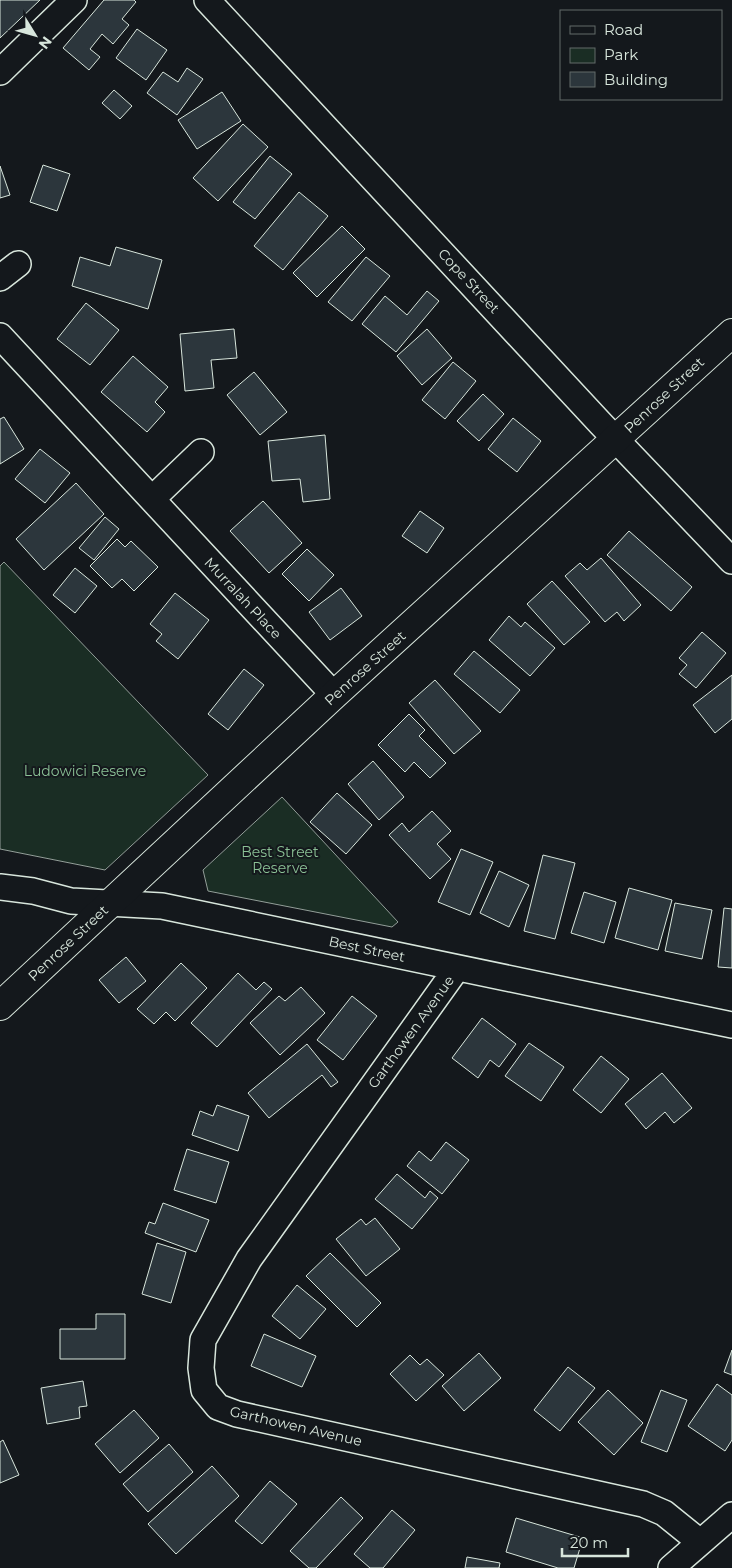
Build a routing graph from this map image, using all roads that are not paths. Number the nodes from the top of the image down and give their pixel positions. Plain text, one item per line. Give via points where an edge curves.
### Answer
1 (74, 0) edge
2 (208, 0) edge
3 (0, 72) edge
4 (732, 333) edge
5 (0, 336) edge
6 (616, 439) junction
7 (201, 452) dead end
8 (152, 500) junction
9 (732, 561) edge
10 (334, 695) junction
11 (0, 887) edge
12 (112, 902) junction
13 (457, 968) junction
14 (0, 1006) edge
15 (732, 1025) edge
16 (732, 1515) edge
17 (700, 1542) junction
18 (671, 1568) edge

1 - 3 street
2 - 6 street, Cope Street
4 - 6 main road, Penrose Street
5 - 8 street, Murralah Place
6 - 9 street, Cope Street
6 - 10 main road, Penrose Street
7 - 8 street
8 - 10 street, Murralah Place
10 - 12 main road, Penrose Street
11 - 12 street, Best Street via 71,901
12 - 13 street, Best Street via 162,906
12 - 14 main road, Penrose Street
13 - 15 street, Best Street
13 - 17 street, Garthowen Avenue via 249,1259 203,1340 201,1368 204,1390 218,1407 236,1414 643,1504 664,1513
16 - 17 street
17 - 18 street

